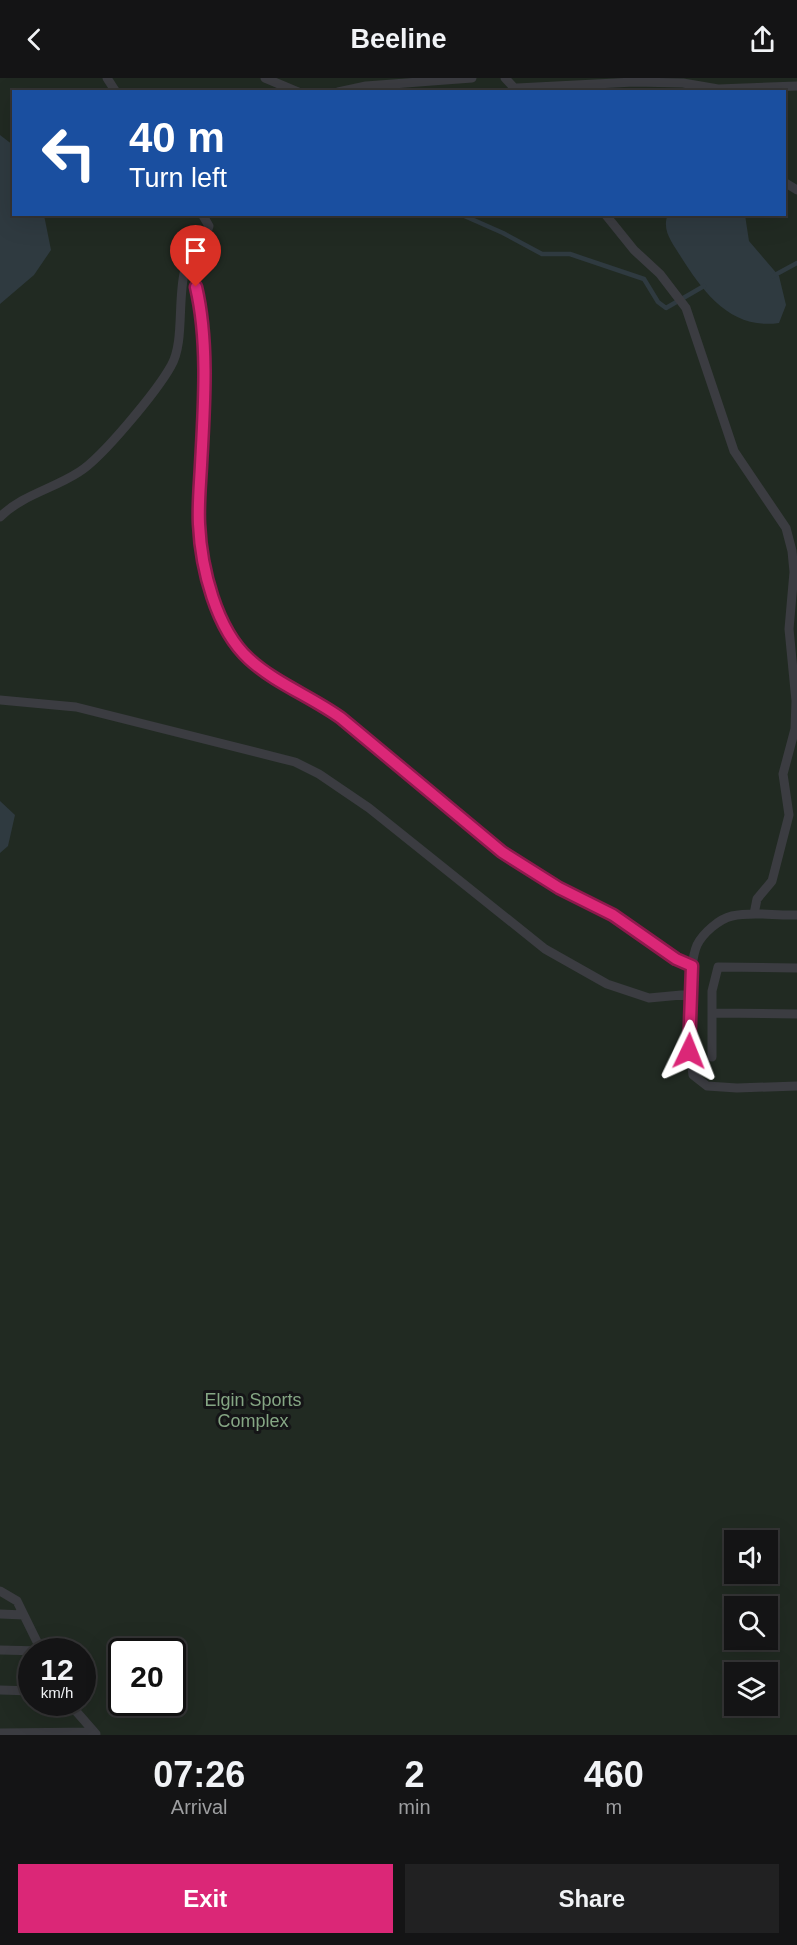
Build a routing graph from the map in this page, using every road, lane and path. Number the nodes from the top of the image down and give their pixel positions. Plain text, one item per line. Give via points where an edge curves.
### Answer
1 (265, 78) edge
2 (472, 78) edge
3 (505, 78) edge
4 (797, 86) edge
5 (293, 90) edge
6 (347, 90) edge
7 (518, 90) edge
8 (718, 90) edge
9 (203, 216) edge
10 (607, 216) edge
11 (203, 242) junction
12 (0, 517) edge
13 (0, 700) edge
14 (754, 914) junction
15 (797, 915) edge
16 (692, 966) junction
17 (797, 968) edge
18 (692, 994) junction
19 (712, 1013) junction
20 (797, 1014) edge
21 (712, 1057) dead end
22 (797, 1086) edge
23 (0, 1591) edge
24 (0, 1614) edge
25 (24, 1615) junction
26 (36, 1638) edge
27 (0, 1650) edge
28 (18, 1650) edge
29 (0, 1690) edge
30 (18, 1691) edge
31 (80, 1716) edge
32 (0, 1732) edge
33 (95, 1734) edge

1 - 5 lane
2 - 6 lane
3 - 7 lane
4 - 8 lane
7 - 8 lane via 634,82 683,83
9 - 11 lane via 209,226
10 - 14 lane via 686,308 734,451 786,528 793,562 789,629 795,729 783,774 789,815 772,880 757,899
11 - 12 lane via 195,247 187,264 173,363 159,386 80,472
11 - 16 lane via 195,267 203,335 199,525 210,584 231,638 247,658 341,718 502,852 559,888 613,915
13 - 18 lane via 76,707 295,762 362,803 545,949 607,984 641,996
14 - 15 lane
14 - 16 lane via 730,916 711,928 697,945
16 - 18 lane
17 - 19 lane via 718,967
18 - 22 lane via 689,1051 693,1075 706,1086
19 - 20 lane
19 - 21 lane
23 - 25 lane via 17,1601
24 - 25 lane
25 - 26 lane
27 - 28 lane
29 - 30 lane
31 - 33 lane
32 - 33 lane

